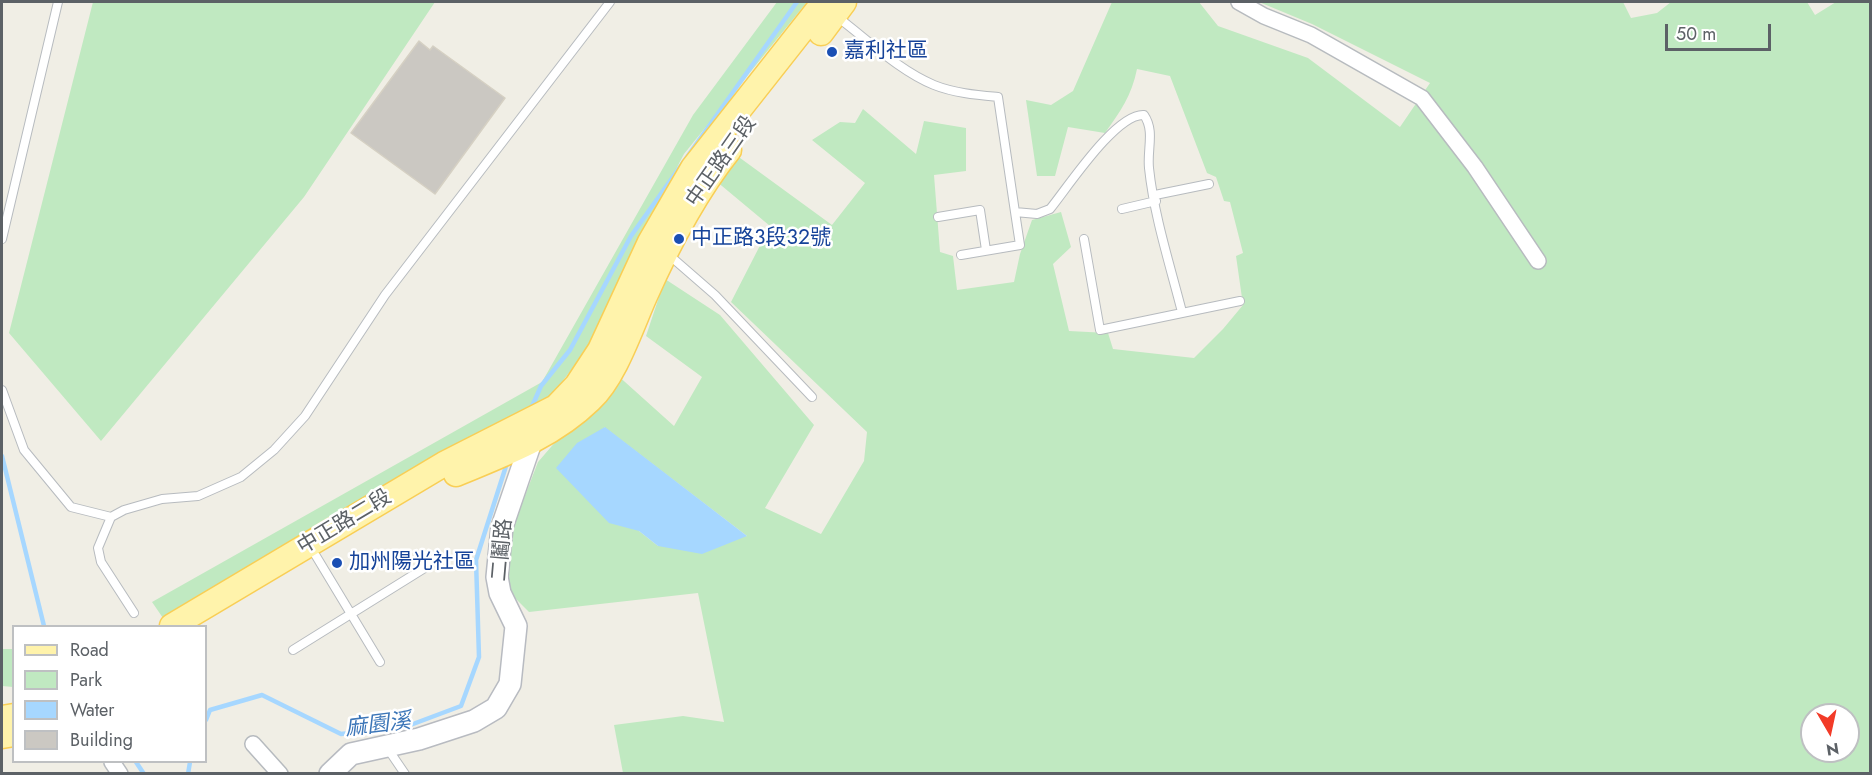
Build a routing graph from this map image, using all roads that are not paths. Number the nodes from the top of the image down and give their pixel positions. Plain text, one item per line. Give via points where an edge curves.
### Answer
1 (58, 2) edge
2 (610, 2) edge
3 (1239, 2) edge
4 (834, 6) edge
5 (1209, 184) dead end
6 (1155, 198) junction
7 (1122, 209) dead end
8 (1016, 212) junction
9 (938, 217) dead end
10 (1084, 238) dead end
11 (2, 239) edge
12 (986, 250) junction
13 (666, 252) junction
14 (961, 255) dead end
15 (1538, 261) dead end
16 (1240, 301) dead end
17 (1182, 312) junction
18 (2, 390) edge
19 (812, 397) dead end
20 (526, 434) junction
21 (111, 517) junction
22 (316, 556) junction
23 (431, 564) dead end
24 (134, 613) dead end
25 (351, 614) junction
26 (175, 625) edge
27 (205, 625) edge
28 (293, 650) dead end
29 (380, 662) dead end
30 (253, 744) dead end
31 (386, 745) junction
32 (280, 774) edge
33 (330, 774) edge
34 (405, 774) edge

1 - 11 lane
2 - 21 lane via 385,295 305,416 274,450 241,477 198,496 162,498
3 - 15 street via 1311,35 1422,98 1475,167
4 - 8 lane via 889,57 935,86 998,97
4 - 13 main road, 中正路三段 via 710,173
4 - 20 main road, 中正路三段 via 693,168 650,242 600,350 577,386
5 - 6 lane
6 - 7 lane
6 - 8 lane via 1149,167 1150,123 1144,115 1137,114 1110,134 1050,209 1037,214
6 - 17 lane
8 - 12 lane via 1020,245
9 - 12 lane via 980,210
10 - 17 lane via 1100,330
12 - 14 lane
13 - 19 lane via 716,295
13 - 20 main road, 中正路三段 via 613,366 593,398 551,432
16 - 17 lane
18 - 21 lane via 24,450 71,507
20 - 22 main road, 中正路二段
20 - 26 main road, 中正路二段 via 444,464
20 - 31 street, 二鬮路 via 502,527 497,577 516,626 510,684 496,708 474,721
21 - 24 lane via 98,548 99,555
22 - 25 lane
22 - 27 main road, 中正路二段
23 - 25 lane
25 - 28 lane
25 - 29 lane
30 - 32 street
31 - 33 street, 二鬮路 via 351,754
31 - 34 lane

